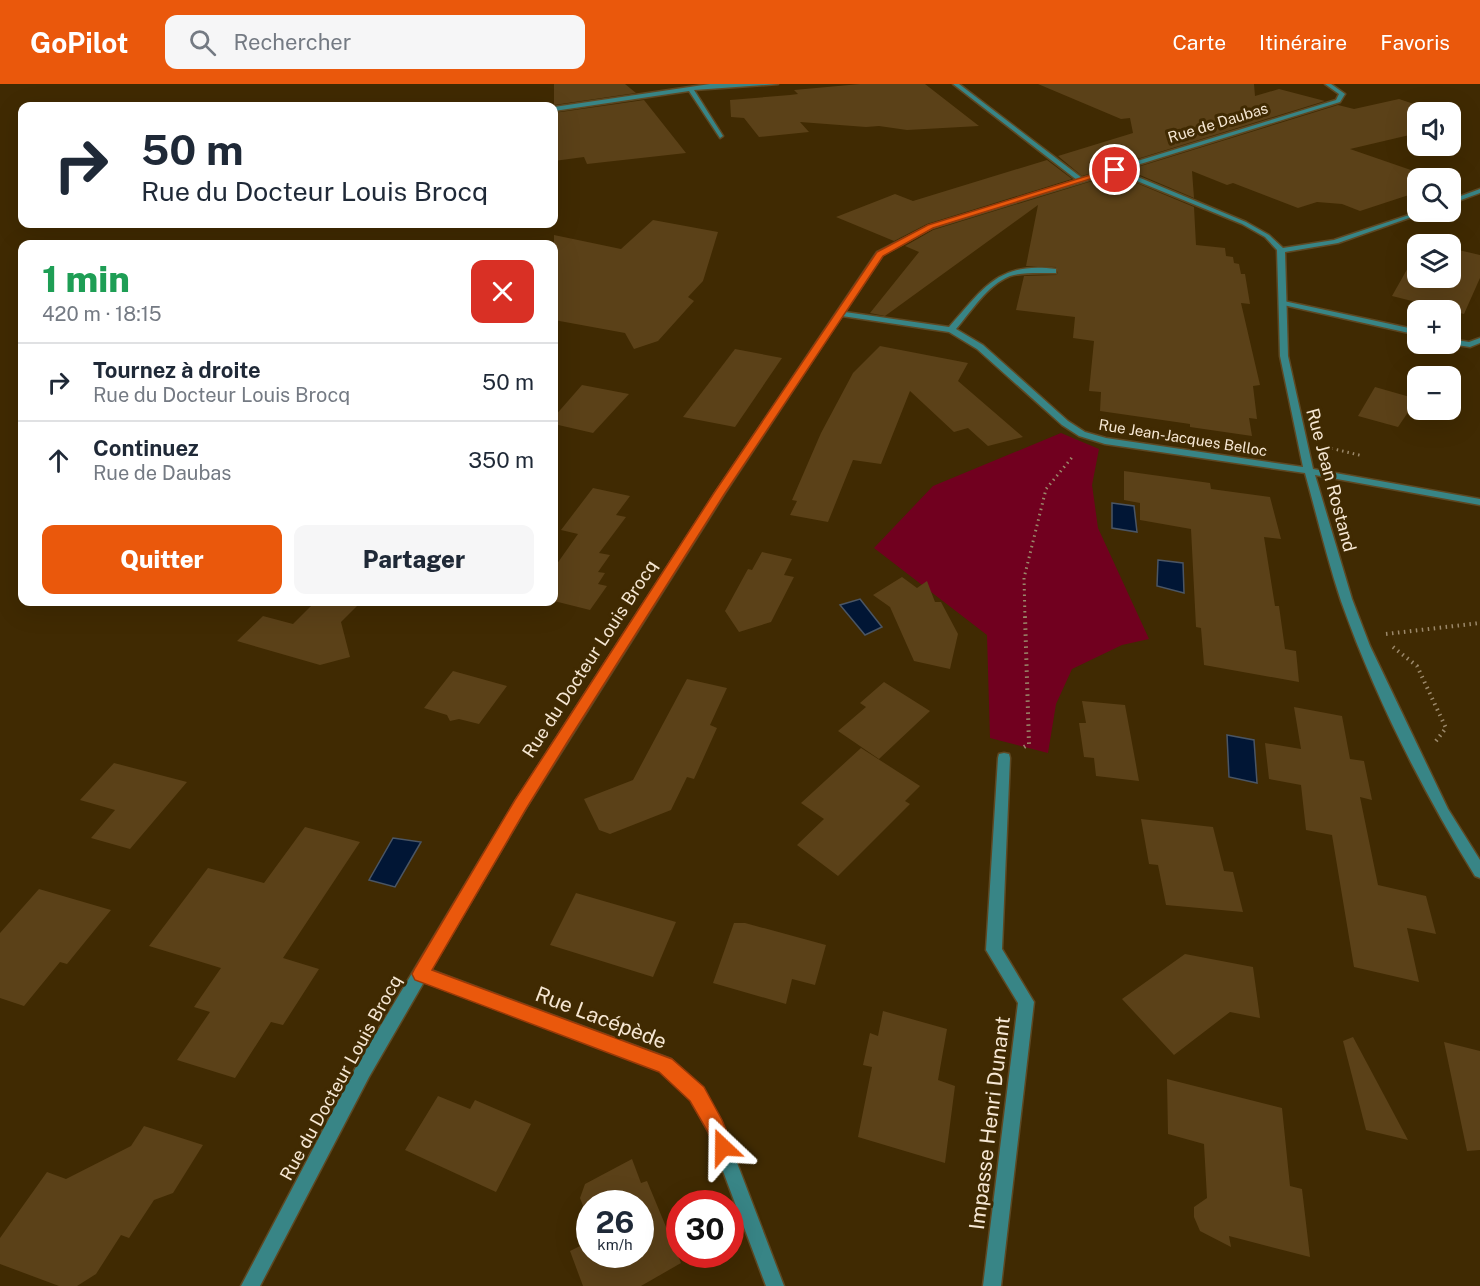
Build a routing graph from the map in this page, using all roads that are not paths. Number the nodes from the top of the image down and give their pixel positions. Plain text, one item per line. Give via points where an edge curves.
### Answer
1 (775, 84) edge
2 (956, 84) edge
3 (1328, 84) edge
4 (691, 89) junction
5 (558, 109) edge
6 (720, 136) dead end
7 (1115, 170) junction
8 (1081, 180) junction
9 (1480, 191) edge
10 (1461, 198) edge
11 (1407, 218) edge
12 (1281, 250) junction
13 (1053, 271) dead end
14 (1282, 302) junction
15 (839, 313) junction
16 (951, 330) junction
17 (1407, 330) edge
18 (1480, 340) edge
19 (1461, 343) edge
20 (1309, 471) junction
21 (1480, 502) edge
22 (1004, 758) road end
23 (1480, 872) edge
24 (421, 974) junction
25 (250, 1286) edge
26 (775, 1286) edge
27 (992, 1286) edge

1 - 4 street
2 - 8 street
3 - 7 street, Rue de Daubas via 1342,94 1338,101
4 - 5 street
4 - 6 street
7 - 8 street, Rue de Daubas
7 - 12 street via 1244,223 1267,236
8 - 15 street, Rue du Docteur Louis Brocq via 930,227 880,254
9 - 10 street
11 - 12 street via 1336,243
12 - 14 street, Rue Jean Rostand
13 - 16 street via 1004,275
14 - 17 street
14 - 20 street, Rue Jean Rostand via 1284,356
15 - 16 street, Rue Jean-Jacques Belloc
15 - 24 street, Rue du Docteur Louis Brocq via 533,785
16 - 20 street, Rue Jean-Jacques Belloc via 980,347 1082,434
18 - 19 street via 1470,345
20 - 21 street, Rue Jean-Jacques Belloc
20 - 23 street, Rue Jean Rostand via 1346,599 1364,646 1443,813
22 - 27 street, Impasse Henri Dunant via 994,950 1026,1002
24 - 25 street, Rue du Docteur Louis Brocq via 363,1071
24 - 26 street, Rue Lacépède via 665,1065 697,1094 715,1127

